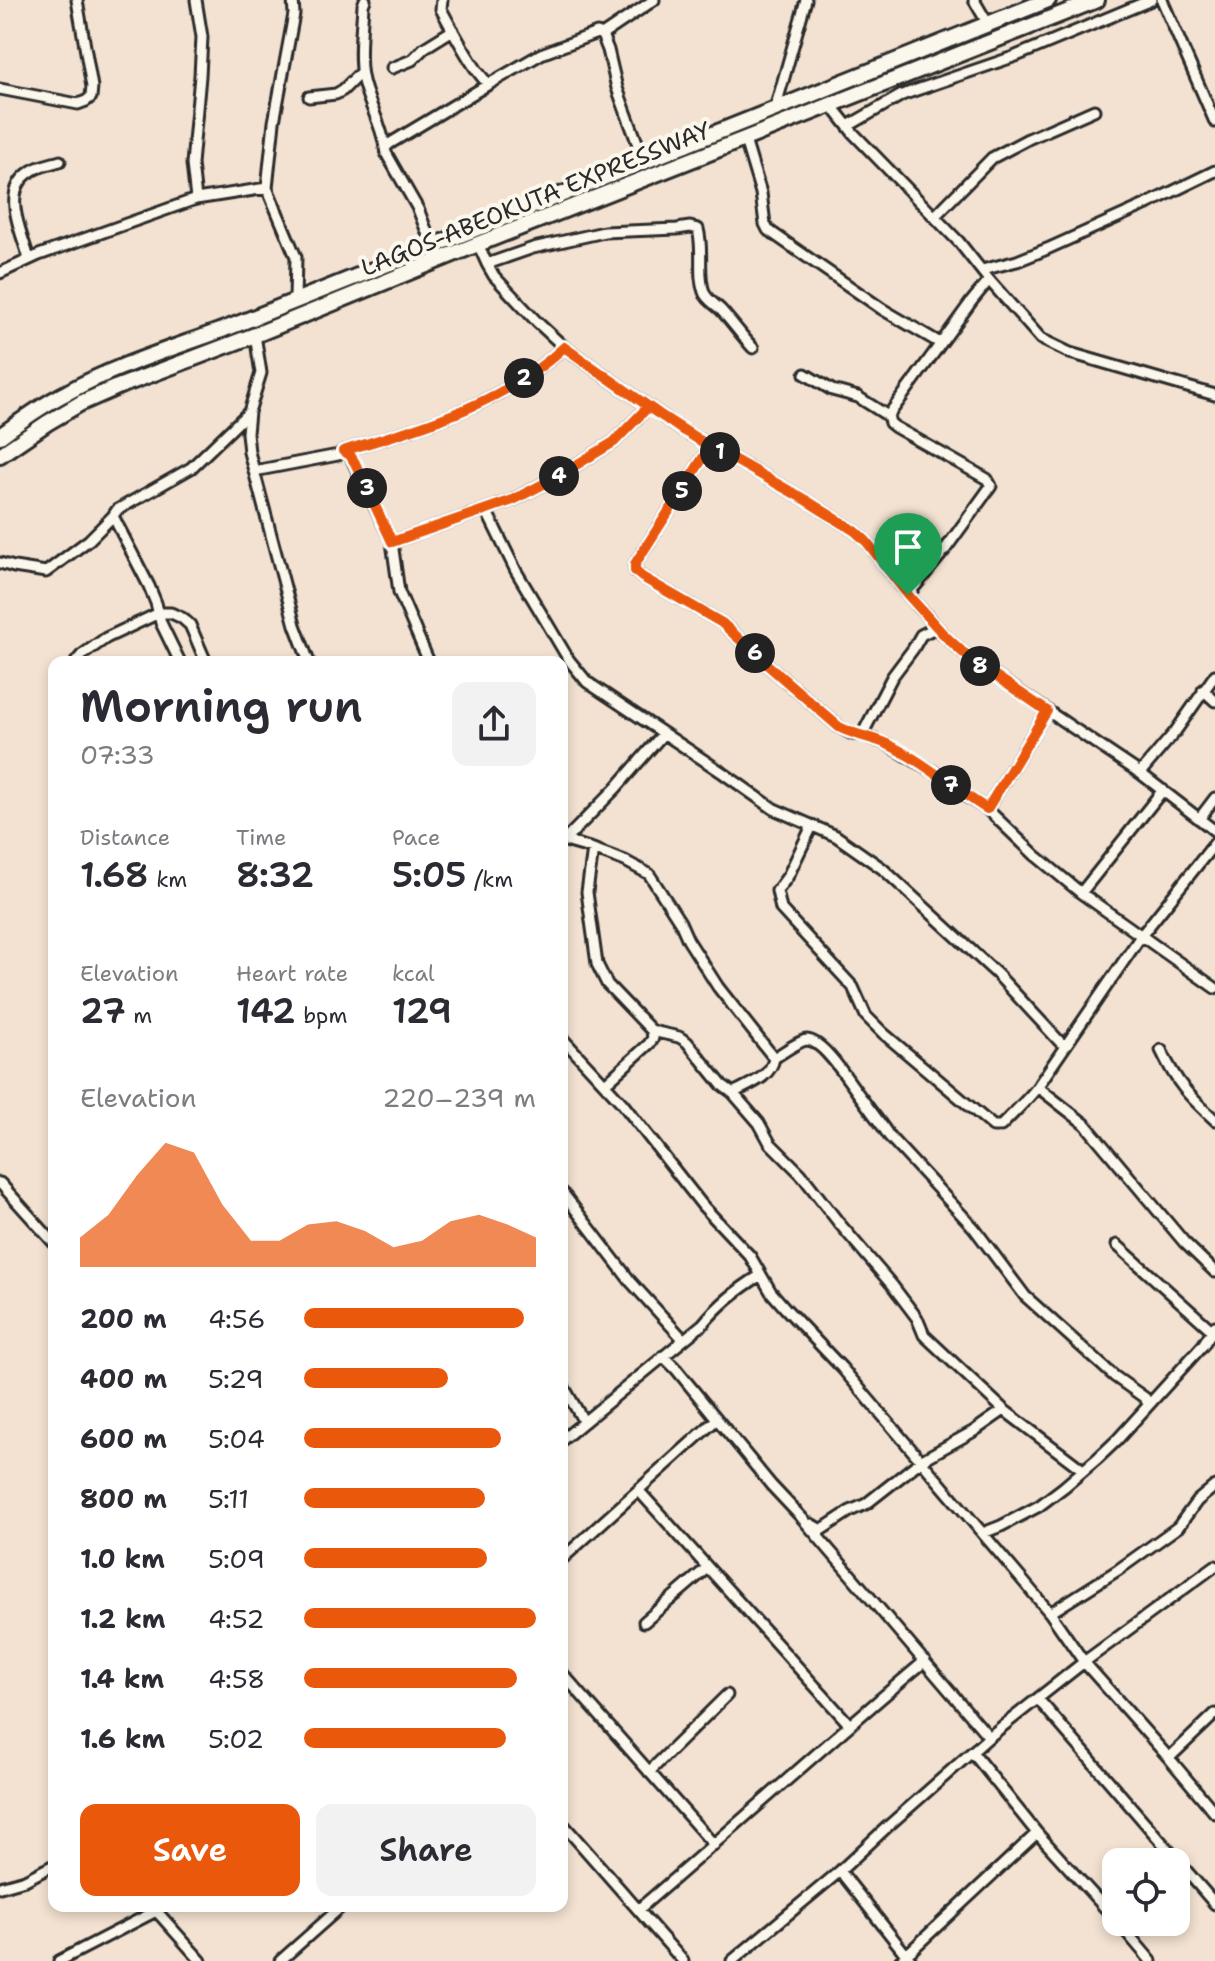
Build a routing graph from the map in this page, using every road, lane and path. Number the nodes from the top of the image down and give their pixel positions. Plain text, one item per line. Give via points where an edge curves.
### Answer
1 (77, 0) edge
2 (196, 0) edge
3 (293, 0) edge
4 (365, 0) edge
5 (442, 0) edge
6 (654, 0) edge
7 (806, 0) edge
8 (974, 0) edge
9 (1048, 0) edge
10 (1097, 0) edge
11 (1151, 0) edge
12 (1162, 0) edge
13 (988, 24) junction
14 (453, 30) junction
15 (602, 35) junction
16 (392, 68) dead end
17 (361, 72) junction
18 (489, 84) junction
19 (0, 89) edge
20 (309, 97) dead end
21 (831, 105) junction
22 (775, 109) junction
23 (1094, 110) dead end
24 (1215, 122) edge
25 (848, 126) junction
26 (745, 140) junction
27 (385, 148) junction
28 (60, 161) dead end
29 (644, 161) junction
30 (1215, 171) edge
31 (267, 188) junction
32 (196, 199) junction
33 (935, 216) junction
34 (478, 244) junction
35 (432, 245) junction
36 (29, 259) junction
37 (487, 264) junction
38 (982, 270) junction
39 (0, 273) edge
40 (989, 280) junction
41 (295, 300) junction
42 (255, 335) junction
43 (940, 343) junction
44 (564, 347) junction
45 (753, 348) dead end
46 (805, 374) dead end
47 (1215, 395) edge
48 (648, 407) junction
49 (249, 412) junction
50 (888, 416) junction
51 (0, 436) edge
52 (710, 447) junction
53 (343, 451) junction
54 (0, 455) edge
55 (254, 471) junction
56 (486, 510) junction
57 (113, 516) junction
58 (392, 542) junction
59 (0, 563) edge
60 (908, 595) junction
61 (159, 613) junction
62 (937, 627) junction
63 (81, 656) edge
64 (177, 656) edge
65 (203, 656) edge
66 (307, 656) edge
67 (426, 656) edge
68 (567, 656) edge
69 (568, 658) edge
70 (1215, 675) edge
71 (1203, 690) junction
72 (1215, 701) edge
73 (1047, 711) junction
74 (663, 734) junction
75 (862, 735) junction
76 (1140, 773) junction
77 (1163, 790) junction
78 (1215, 798) edge
79 (987, 809) junction
80 (1199, 819) junction
81 (812, 826) junction
82 (1215, 831) edge
83 (568, 836) edge
84 (568, 841) edge
85 (1215, 843) edge
86 (593, 849) junction
87 (1081, 893) junction
88 (1141, 936) junction
89 (1215, 988) edge
90 (652, 1031) junction
91 (568, 1044) edge
92 (1065, 1044) junction
93 (1161, 1050) dead end
94 (774, 1058) junction
95 (605, 1084) junction
96 (1039, 1088) junction
97 (733, 1093) junction
98 (1215, 1120) edge
99 (0, 1183) edge
100 (568, 1200) edge
101 (48, 1236) edge
102 (1117, 1245) dead end
103 (1215, 1272) edge
104 (761, 1275) junction
105 (1214, 1330) edge
106 (683, 1339) junction
107 (663, 1356) junction
108 (568, 1394) edge
109 (1148, 1404) junction
110 (1004, 1410) junction
111 (717, 1419) junction
112 (584, 1422) junction
113 (568, 1435) edge
114 (922, 1460) junction
115 (1083, 1470) junction
116 (1215, 1486) edge
117 (639, 1491) junction
118 (802, 1518) junction
119 (983, 1533) junction
120 (568, 1554) edge
121 (1215, 1566) edge
122 (707, 1568) junction
123 (1050, 1613) junction
124 (644, 1622) dead end
125 (925, 1661) junction
126 (1084, 1662) junction
127 (568, 1680) edge
128 (727, 1695) dead end
129 (1038, 1699) junction
130 (1215, 1714) edge
131 (849, 1724) junction
132 (989, 1737) junction
133 (972, 1752) junction
134 (1169, 1758) junction
135 (649, 1772) junction
136 (1215, 1813) edge
137 (568, 1830) edge
138 (1037, 1833) junction
139 (714, 1845) junction
140 (48, 1868) edge
141 (840, 1871) junction
142 (0, 1887) edge
143 (1102, 1904) edge
144 (1215, 1904) edge
145 (639, 1909) junction
146 (149, 1912) edge
147 (157, 1912) edge
148 (335, 1912) edge
149 (1130, 1936) edge
150 (906, 1959) edge
151 (67, 1960) edge
152 (201, 1961) edge
153 (280, 1961) edge
154 (683, 1961) edge
155 (732, 1961) edge
156 (1151, 1961) edge

1 - 19 street via 91,97 78,104
2 - 32 street via 202,37 192,164
3 - 31 street
4 - 17 street
5 - 14 street via 441,9
6 - 15 street
7 - 22 street
8 - 13 street
9 - 13 highway, LAGOS-ABEOKUTA EXPRESSWAY
10 - 21 highway, LAGOS-ABEOKUTA EXPRESSWAY
11 - 25 street via 902,95
12 - 24 street
13 - 22 highway, LAGOS-ABEOKUTA EXPRESSWAY
14 - 16 street
14 - 18 street
15 - 18 street via 541,54
15 - 29 street
17 - 20 street via 336,94
17 - 27 street
18 - 27 street
21 - 25 street
21 - 26 highway, LAGOS-ABEOKUTA EXPRESSWAY
22 - 29 highway, LAGOS-ABEOKUTA EXPRESSWAY
23 - 33 street via 992,158
25 - 33 street
26 - 34 highway, LAGOS-ABEOKUTA EXPRESSWAY
26 - 43 street via 768,230
27 - 35 street
28 - 36 street via 31,171 15,191 13,202
29 - 35 highway, LAGOS-ABEOKUTA EXPRESSWAY
30 - 38 street via 1047,249
31 - 32 street
31 - 41 street via 296,257
32 - 36 street
33 - 38 street
34 - 37 street
34 - 42 highway, LAGOS-ABEOKUTA EXPRESSWAY
35 - 41 highway, LAGOS-ABEOKUTA EXPRESSWAY
36 - 39 street
37 - 44 street
37 - 45 street via 604,232 698,229 704,295
38 - 40 street
40 - 43 street
40 - 47 street via 1041,339 1070,353
41 - 51 highway, LAGOS-ABEOKUTA EXPRESSWAY via 105,374 34,411
42 - 49 street via 261,373
42 - 54 highway, LAGOS-ABEOKUTA EXPRESSWAY via 81,403
43 - 50 street
44 - 48 street
44 - 53 street via 535,372 467,409
46 - 50 street
48 - 52 street
48 - 56 street via 614,442 553,479
49 - 55 street
49 - 57 street via 191,468
50 - 60 street via 895,427 991,486
52 - 60 street via 855,531
52 - 75 street via 635,571 722,623 839,727
53 - 55 street
53 - 58 street via 355,463
55 - 66 street
56 - 58 street
56 - 68 street
57 - 59 street via 46,572
57 - 61 street
58 - 67 street via 399,592
60 - 62 street
61 - 63 street
61 - 64 street
61 - 65 street via 171,613 190,625
62 - 73 street via 969,658
62 - 75 street via 921,635
69 - 74 street via 587,682
70 - 71 street
71 - 72 street
71 - 76 street
73 - 76 street
73 - 79 street
74 - 81 street via 774,809
74 - 83 street
75 - 79 street via 923,765
76 - 77 street
77 - 80 street
77 - 87 street
78 - 80 street
79 - 87 street
80 - 82 street
81 - 92 street via 883,869
81 - 96 street via 777,897 781,909 853,987 866,1016 993,1126 1001,1126
84 - 86 street
85 - 88 street
86 - 90 street via 587,892 597,964 607,984
86 - 94 street via 649,874 718,987
87 - 88 street
88 - 89 street
88 - 92 street
90 - 95 street via 649,1044
90 - 97 street via 687,1042
91 - 95 street
92 - 96 street
93 - 98 street via 1190,1097
94 - 97 street via 766,1076
94 - 109 street via 804,1040 819,1046 1025,1296
95 - 104 street
96 - 103 street via 1085,1124
97 - 110 street via 892,1285 924,1335
99 - 101 street
100 - 106 street
102 - 105 street
104 - 106 street via 719,1304
104 - 114 street
105 - 109 street
106 - 107 street
107 - 111 street
107 - 112 street
108 - 112 street
109 - 115 street
110 - 114 street
110 - 115 street
111 - 117 street
111 - 118 street
112 - 113 street
114 - 118 street via 866,1504 821,1530
114 - 119 street
115 - 119 street via 1039,1506
116 - 123 street via 1178,1527
117 - 120 street
117 - 122 street
118 - 125 street
119 - 123 street
121 - 126 street
122 - 124 street
122 - 131 street
123 - 126 street
125 - 131 street
125 - 132 street
126 - 129 street
126 - 134 street
127 - 135 street
128 - 135 street
129 - 132 street
129 - 144 street
130 - 134 street
131 - 139 street
132 - 133 street
133 - 138 street
133 - 141 street
134 - 136 street
135 - 139 street
137 - 145 street
138 - 143 street
138 - 150 street
139 - 145 street
140 - 142 street
141 - 150 street
141 - 155 street
145 - 154 street
146 - 151 street
147 - 152 street
148 - 153 street
149 - 156 street

